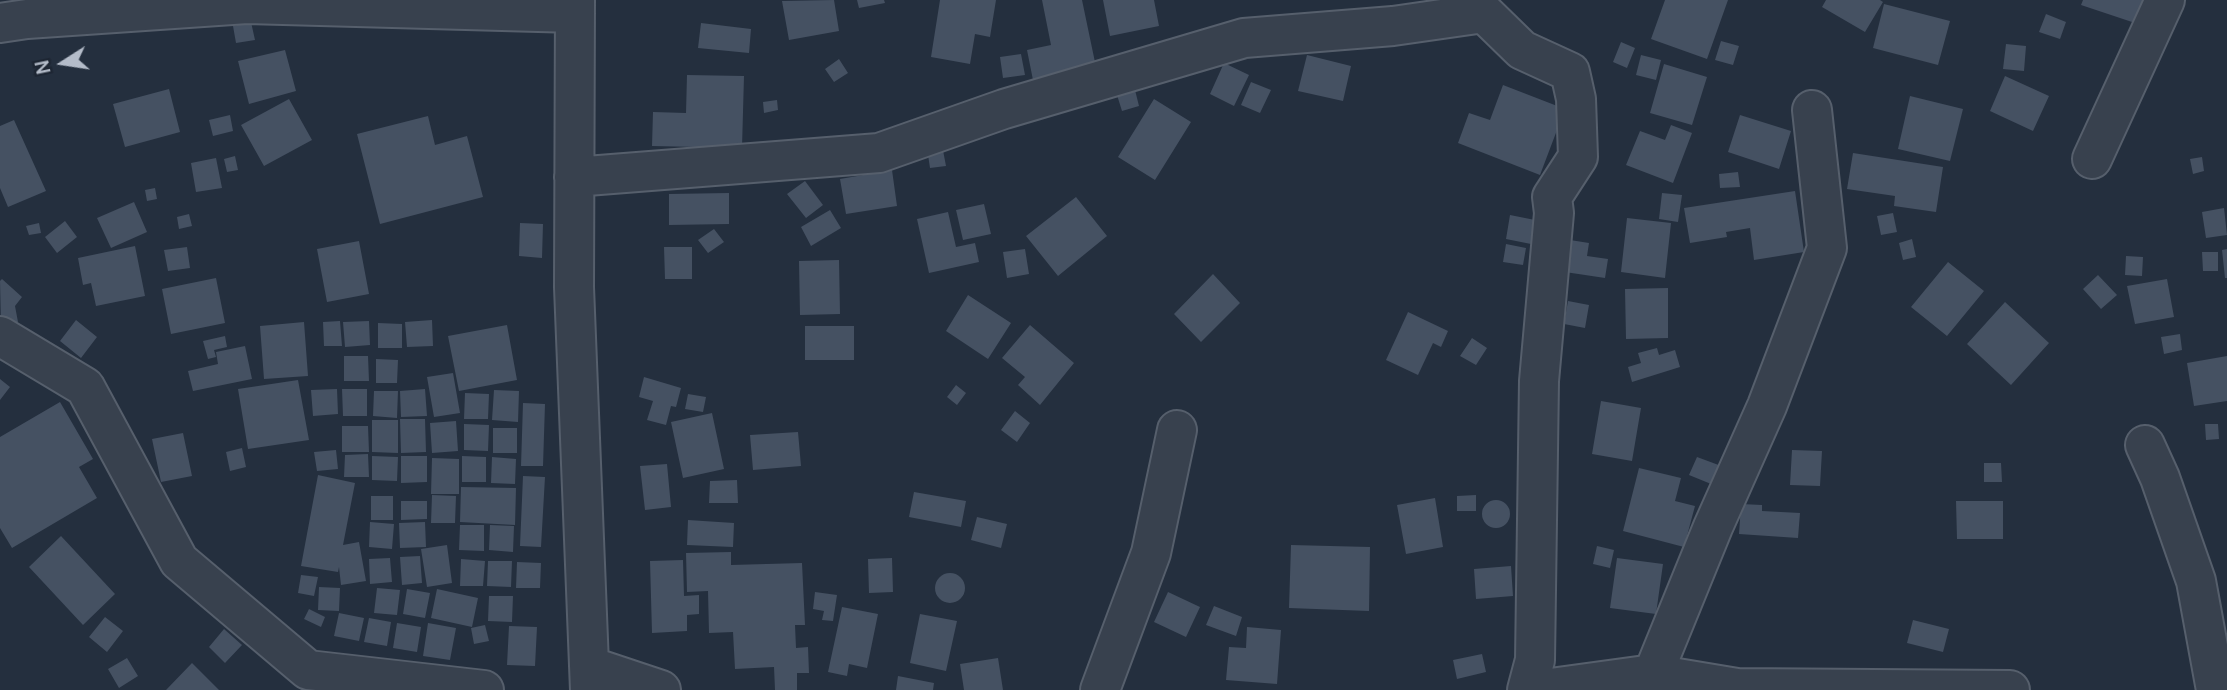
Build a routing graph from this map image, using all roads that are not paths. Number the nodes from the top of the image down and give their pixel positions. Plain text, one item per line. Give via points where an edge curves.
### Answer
1 (2165, 0) edge
2 (575, 7) edge
3 (1485, 7) edge
4 (0, 23) edge
5 (1812, 110) dead end
6 (2092, 159) dead end
7 (574, 177) junction
8 (0, 336) edge
9 (1177, 430) dead end
10 (2145, 445) dead end
11 (1653, 674) junction
12 (589, 678) edge
13 (1737, 689) edge
14 (484, 690) edge
15 (661, 690) edge
16 (1100, 690) edge
17 (1527, 690) edge
18 (1536, 690) edge
19 (2010, 690) edge
20 (2216, 690) edge

1 - 6 street
2 - 4 street via 247,4
2 - 7 street
3 - 7 street via 1393,26 1244,38 1004,109 878,153
3 - 17 street via 1522,50 1570,72 1576,99 1578,157 1552,197 1539,381 1535,660
5 - 11 street via 1827,248 1767,406
7 - 12 street
8 - 14 street via 85,387 179,561 308,670
9 - 16 street via 1151,553
10 - 20 street via 2196,581
11 - 13 street
11 - 18 street
12 - 15 street
13 - 19 street

